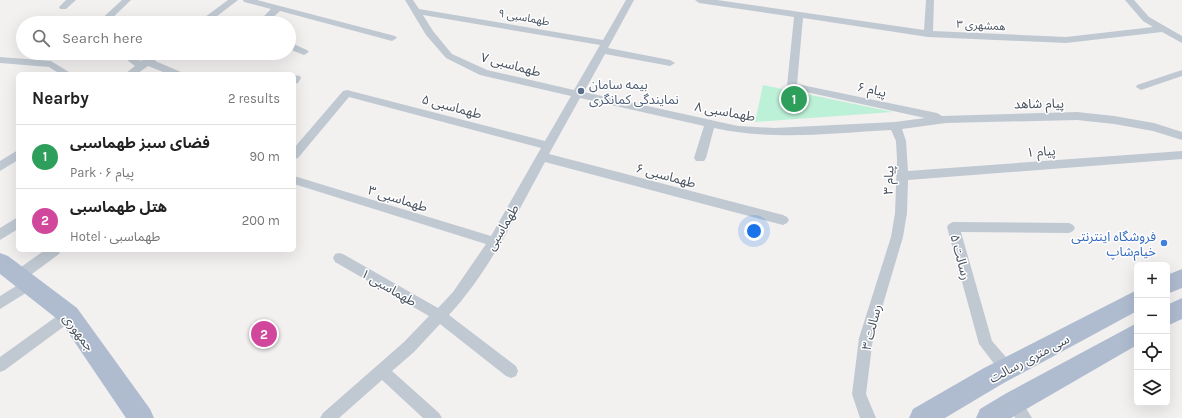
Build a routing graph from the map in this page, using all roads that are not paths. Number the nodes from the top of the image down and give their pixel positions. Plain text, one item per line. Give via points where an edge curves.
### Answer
1 (72, 0) edge
2 (127, 0) edge
3 (234, 0) edge
4 (247, 0) edge
5 (409, 0) edge
6 (630, 0) edge
7 (699, 0) edge
8 (930, 0) edge
9 (1129, 0) edge
10 (63, 7) dead end
11 (278, 8) junction
12 (416, 11) junction
13 (799, 15) junction
14 (110, 16) edge
15 (212, 16) edge
16 (269, 16) edge
17 (1163, 29) junction
18 (928, 34) junction
19 (392, 38) dead end
20 (1182, 40) edge
21 (603, 46) junction
22 (296, 49) edge
23 (304, 52) dead end
24 (1, 60) edge
25 (136, 60) edge
26 (150, 60) edge
27 (670, 63) dead end
28 (144, 64) junction
29 (64, 72) edge
30 (133, 72) edge
31 (170, 72) edge
32 (1182, 73) edge
33 (1141, 87) dead end
34 (576, 94) junction
35 (946, 119) junction
36 (710, 124) junction
37 (896, 126) junction
38 (1182, 136) edge
39 (546, 152) junction
40 (296, 154) edge
41 (16, 155) edge
42 (1182, 155) edge
43 (700, 158) dead end
44 (0, 167) edge
45 (902, 176) junction
46 (296, 181) edge
47 (783, 220) dead end
48 (16, 223) edge
49 (1069, 228) dead end
50 (0, 234) edge
51 (897, 237) joint
52 (494, 242) junction
53 (53, 252) edge
54 (339, 258) dead end
55 (0, 262) edge
56 (1182, 278) edge
57 (24, 280) junction
58 (1170, 284) edge
59 (1134, 302) edge
60 (0, 303) edge
61 (1182, 308) edge
62 (1170, 314) edge
63 (69, 315) junction
64 (439, 315) junction
65 (1135, 334) edge
66 (0, 365) edge
67 (1007, 369) junction
68 (382, 371) junction
69 (511, 371) dead end
70 (1019, 410) edge
71 (141, 418) edge
72 (328, 418) edge
73 (434, 418) edge
74 (868, 418) edge
75 (922, 418) edge
76 (989, 418) edge

1 - 10 street
2 - 14 street
3 - 15 street
4 - 11 street
5 - 12 street, ۷ طهماسبی
6 - 21 street, طهماسبی
7 - 13 street, ۳ همشهری
8 - 18 street
9 - 17 street via 1146,20
11 - 16 street
11 - 19 street
12 - 21 street, ۹ طهماسبی
12 - 34 street, ۷ طهماسبی via 429,34 449,56 484,73
13 - 18 street, ۳ همشهری
13 - 35 street, ۶ پیام via 792,86
17 - 18 street, ۳ همشهری via 1066,40
17 - 20 street
21 - 27 street, ۹ طهماسبی
21 - 34 street, طهماسبی
22 - 23 street
24 - 29 street via 51,64
25 - 28 street
26 - 28 street
28 - 30 street
28 - 31 street
32 - 33 street
34 - 36 street, ۸ طهماسبی
34 - 39 street, طهماسبی
35 - 37 street, پیام شاهد
35 - 38 street, پیام شاهد via 1077,116 1154,127
36 - 37 street, ۸ طهماسبی via 738,130 774,132
36 - 43 street
37 - 45 street, ۳ پیام via 901,141
39 - 40 street, ۵ طهماسبی via 347,93
39 - 47 street, ۶ طهماسبی
39 - 52 street, طهماسبی
41 - 44 street
42 - 45 street, ۱ پیام
45 - 51 street, ۳ پیام via 901,213
46 - 52 street, ۳ طهماسبی
48 - 50 street
49 - 67 street, ۵ رسالت via 953,227 986,344
51 - 74 street, ۳ رسالت via 866,338 860,394
52 - 64 street, طهماسبی via 458,296
53 - 57 street
54 - 64 street, ۱ طهماسبی
55 - 57 main road, جمهوری
56 - 58 main road
57 - 60 street
57 - 63 main road, جمهوری
59 - 67 main road, سی متری رسالت
61 - 62 main road
63 - 66 street
63 - 71 main road, جمهوری
64 - 68 street, طهماسبی
64 - 69 street, ۱ طهماسبی
65 - 70 main road
67 - 75 main road, سی متری رسالت
68 - 72 street, طهماسبی
68 - 73 street
70 - 76 main road

